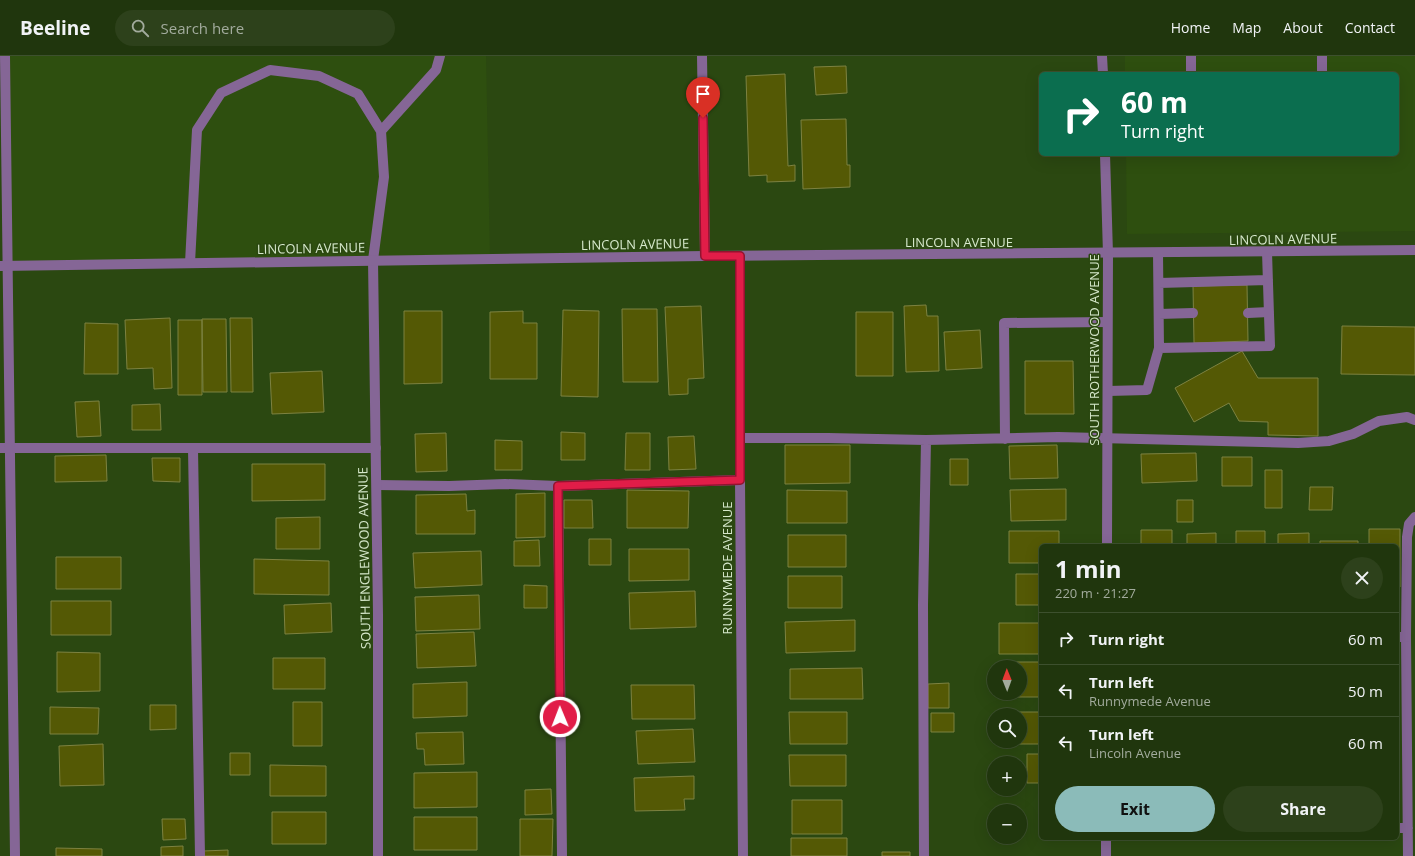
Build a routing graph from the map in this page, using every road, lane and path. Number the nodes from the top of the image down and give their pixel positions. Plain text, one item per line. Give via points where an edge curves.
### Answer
1 (5, 56) edge
2 (440, 56) edge
3 (702, 56) edge
4 (1102, 56) edge
5 (1191, 56) edge
6 (1322, 56) edge
7 (1102, 72) edge
8 (1191, 72) edge
9 (1322, 72) edge
10 (381, 131) junction
11 (1105, 156) edge
12 (1415, 250) edge
13 (1267, 252) junction
14 (1158, 253) junction
15 (1108, 254) junction
16 (705, 256) junction
17 (740, 256) junction
18 (373, 260) junction
19 (190, 263) junction
20 (4, 266) edge
21 (1268, 280) junction
22 (1159, 283) junction
23 (1248, 312) dead end
24 (1269, 312) junction
25 (1193, 313) dead end
26 (1159, 314) junction
27 (1107, 322) junction
28 (1159, 348) junction
29 (1108, 391) junction
30 (1415, 420) edge
31 (740, 438) junction
32 (1108, 438) junction
33 (1005, 439) junction
34 (926, 440) junction
35 (5, 448) edge
36 (376, 448) junction
37 (194, 449) junction
38 (740, 480) junction
39 (376, 485) junction
40 (558, 486) junction
41 (1415, 517) edge
42 (1107, 544) edge
43 (1401, 637) edge
44 (1399, 828) edge
45 (1408, 828) junction
46 (1106, 840) edge
47 (15, 856) edge
48 (200, 856) edge
49 (378, 856) edge
50 (562, 856) edge
51 (743, 856) edge
52 (924, 856) edge
53 (1106, 856) edge
54 (1408, 856) edge

1 - 20 street
2 - 10 street via 436,70
3 - 16 street
4 - 7 street
5 - 8 street
6 - 9 street
10 - 18 street, SOUTH ENGLEWOOD AVENUE via 384,177
10 - 19 street via 358,94 319,76 270,70 222,93 197,130
11 - 15 street, SOUTH ROTHERWOOD AVENUE
12 - 13 street, LINCOLN AVENUE
13 - 14 street, LINCOLN AVENUE
13 - 21 street
14 - 15 street, LINCOLN AVENUE
14 - 22 street
15 - 17 street, LINCOLN AVENUE
15 - 27 street, SOUTH ROTHERWOOD AVENUE
16 - 17 street, LINCOLN AVENUE
16 - 18 street, LINCOLN AVENUE
17 - 31 street, RUNNYMEDE AVENUE
18 - 19 street, LINCOLN AVENUE
18 - 36 street, SOUTH ENGLEWOOD AVENUE
19 - 20 street, LINCOLN AVENUE
20 - 35 street
21 - 22 street
21 - 24 street
22 - 26 street
23 - 24 street
24 - 28 street via 1270,346
25 - 26 street
26 - 28 street
27 - 29 street, SOUTH ROTHERWOOD AVENUE
27 - 33 street via 1004,323
28 - 29 street via 1147,390
29 - 32 street, SOUTH ROTHERWOOD AVENUE
30 - 32 street via 1407,417 1379,421 1353,434 1329,441 1298,443
31 - 34 street
31 - 38 street, RUNNYMEDE AVENUE
32 - 33 street
32 - 42 street, SOUTH ROTHERWOOD AVENUE
33 - 34 street
34 - 52 street via 923,605
35 - 37 street
35 - 47 street
36 - 37 street
36 - 39 street, SOUTH ENGLEWOOD AVENUE
37 - 48 street
38 - 40 street
38 - 51 street, RUNNYMEDE AVENUE
39 - 40 street
39 - 49 street, SOUTH ENGLEWOOD AVENUE
40 - 50 street
41 - 43 street via 1409,524 1407,536
43 - 45 street
44 - 45 street
45 - 54 street
46 - 53 street

